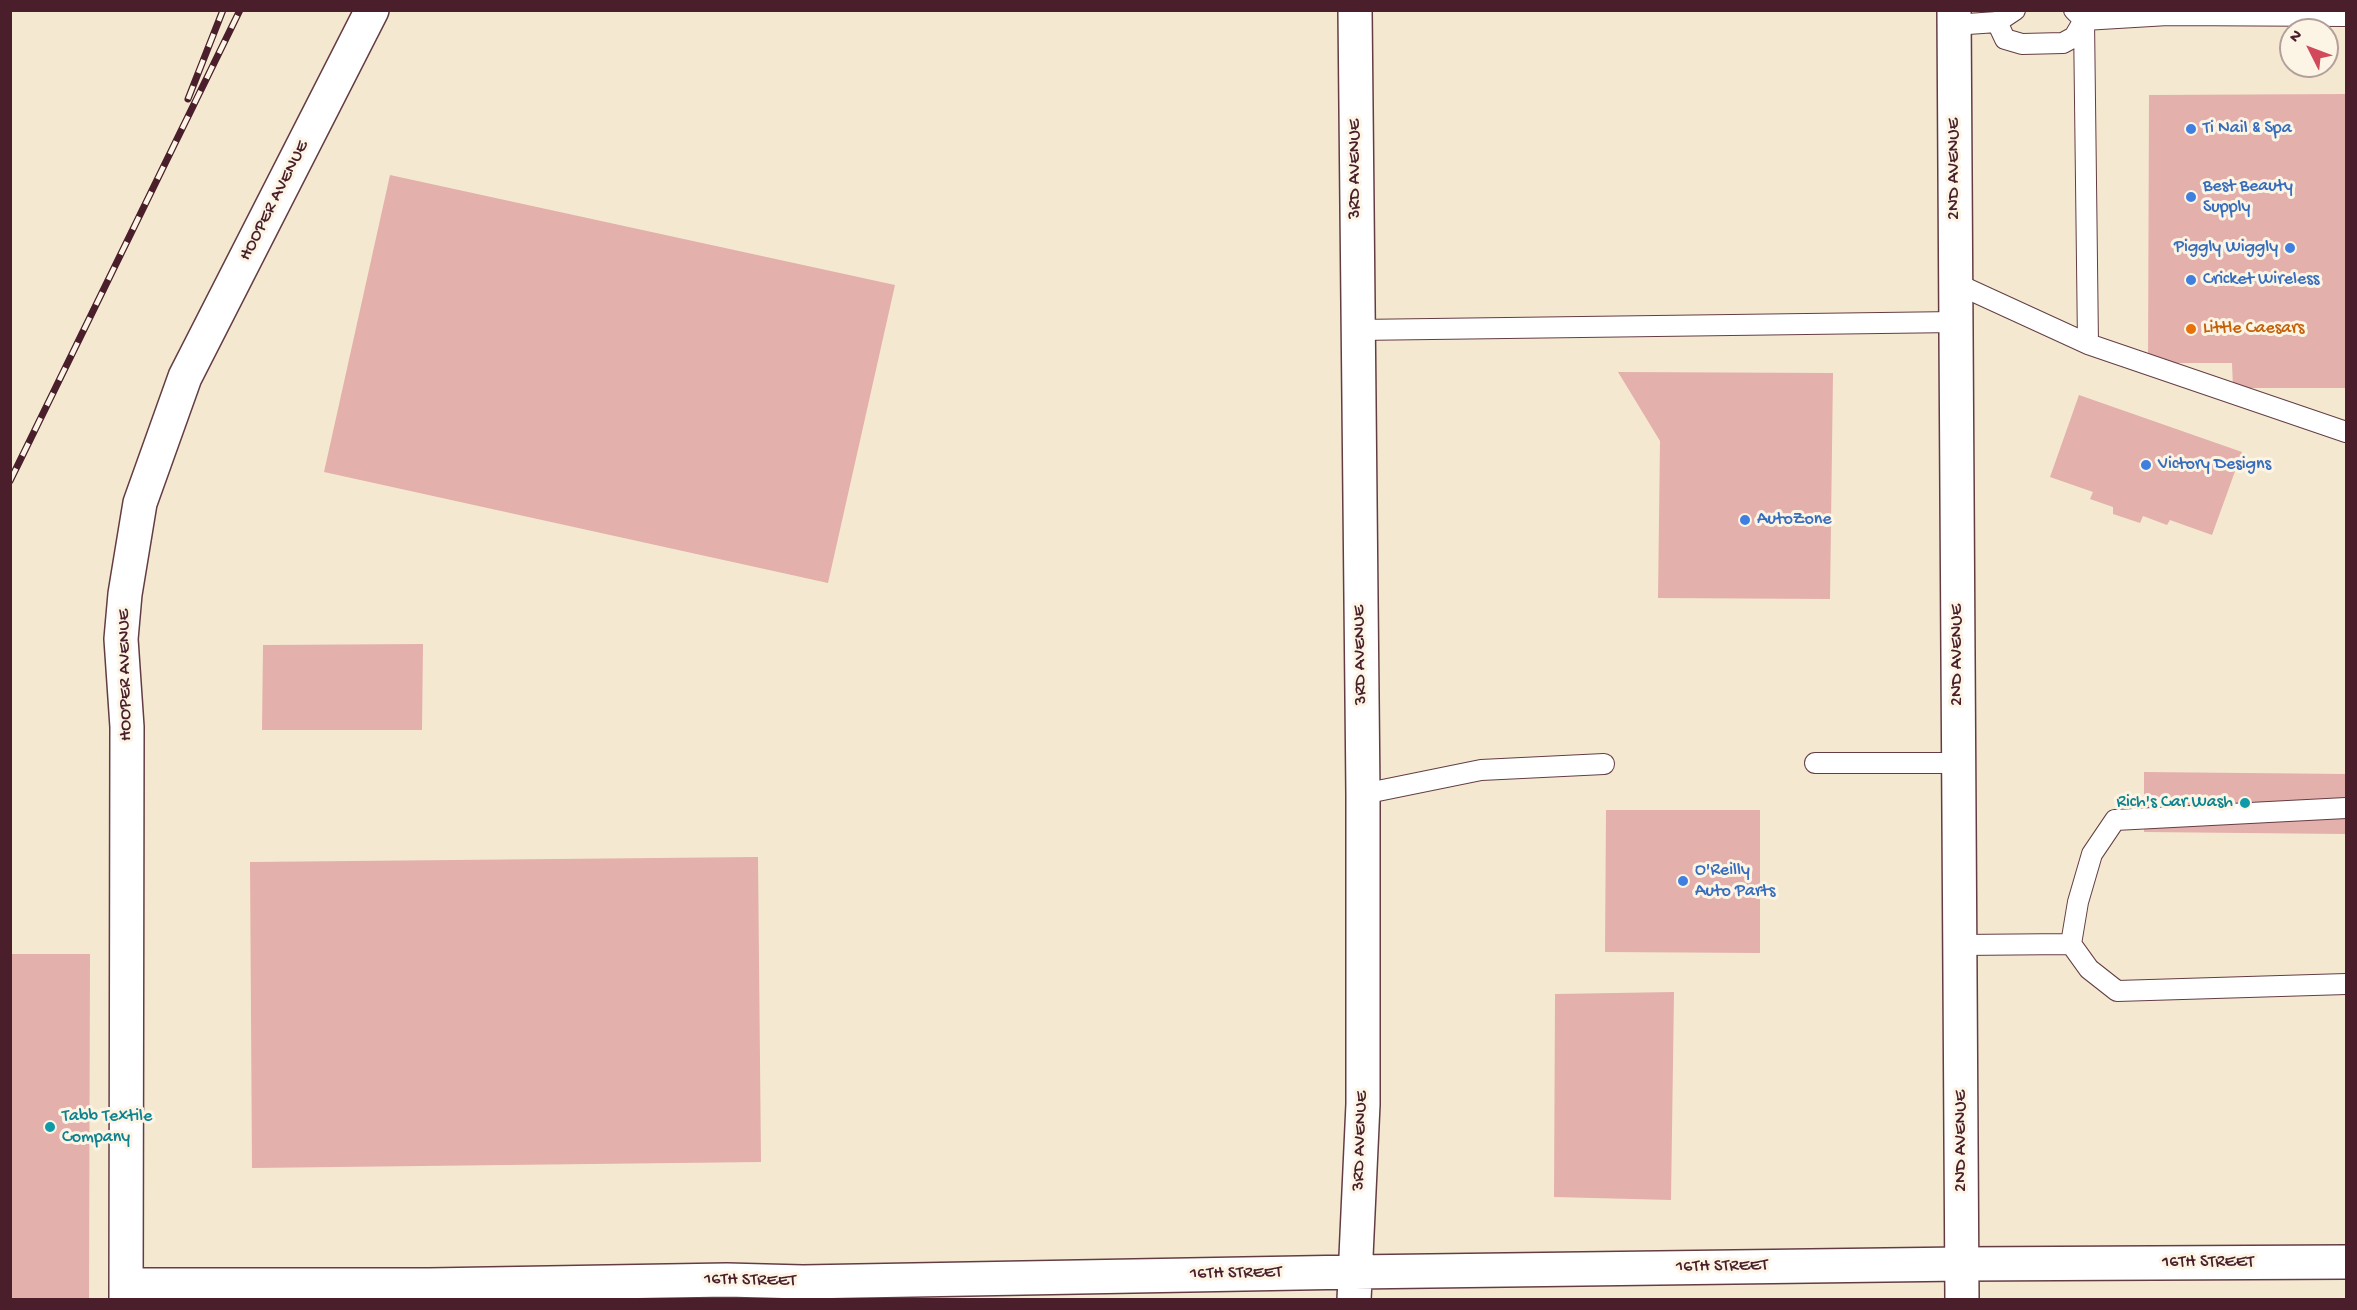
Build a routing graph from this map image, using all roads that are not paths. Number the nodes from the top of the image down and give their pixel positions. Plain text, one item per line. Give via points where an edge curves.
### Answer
1 (372, 10) edge
2 (1355, 10) edge
3 (2015, 10) edge
4 (2079, 15) edge
5 (2346, 16) edge
6 (1954, 18) edge
7 (1997, 22) junction
8 (1955, 283) junction
9 (1956, 322) junction
10 (1357, 330) junction
11 (2088, 344) junction
12 (2346, 432) edge
13 (1815, 763) dead end
14 (1604, 764) dead end
15 (1959, 764) junction
16 (1363, 794) junction
17 (2346, 808) edge
18 (2071, 944) junction
19 (1960, 945) junction
20 (2346, 984) edge
21 (2346, 1262) edge
22 (1962, 1264) junction
23 (1354, 1286) edge
24 (727, 1290) edge
25 (126, 1292) edge
26 (1962, 1299) edge

1 - 25 street, HOOPER AVENUE via 185,377 140,503 122,639 127,728
2 - 10 street, 3RD AVENUE
3 - 7 lane
4 - 5 lane
4 - 7 lane via 2074,37 2063,43 2022,44 2005,39
4 - 11 lane
6 - 7 lane
6 - 8 street, 2ND AVENUE
8 - 9 street, 2ND AVENUE
8 - 11 lane
9 - 10 lane
9 - 15 street, 2ND AVENUE
10 - 16 street, 3RD AVENUE
11 - 12 lane
13 - 15 lane
14 - 16 lane via 1481,770
15 - 19 street, 2ND AVENUE
16 - 23 street, 3RD AVENUE via 1363,1104
17 - 18 lane via 2115,820 2092,854
18 - 19 lane
18 - 20 lane via 2089,969 2117,991
19 - 22 street, 2ND AVENUE
21 - 22 street, 16TH STREET
22 - 23 street, 16TH STREET
22 - 26 street, 2ND AVENUE
23 - 24 street, 16TH STREET via 815,1282
24 - 25 street, 16TH STREET via 429,1285

